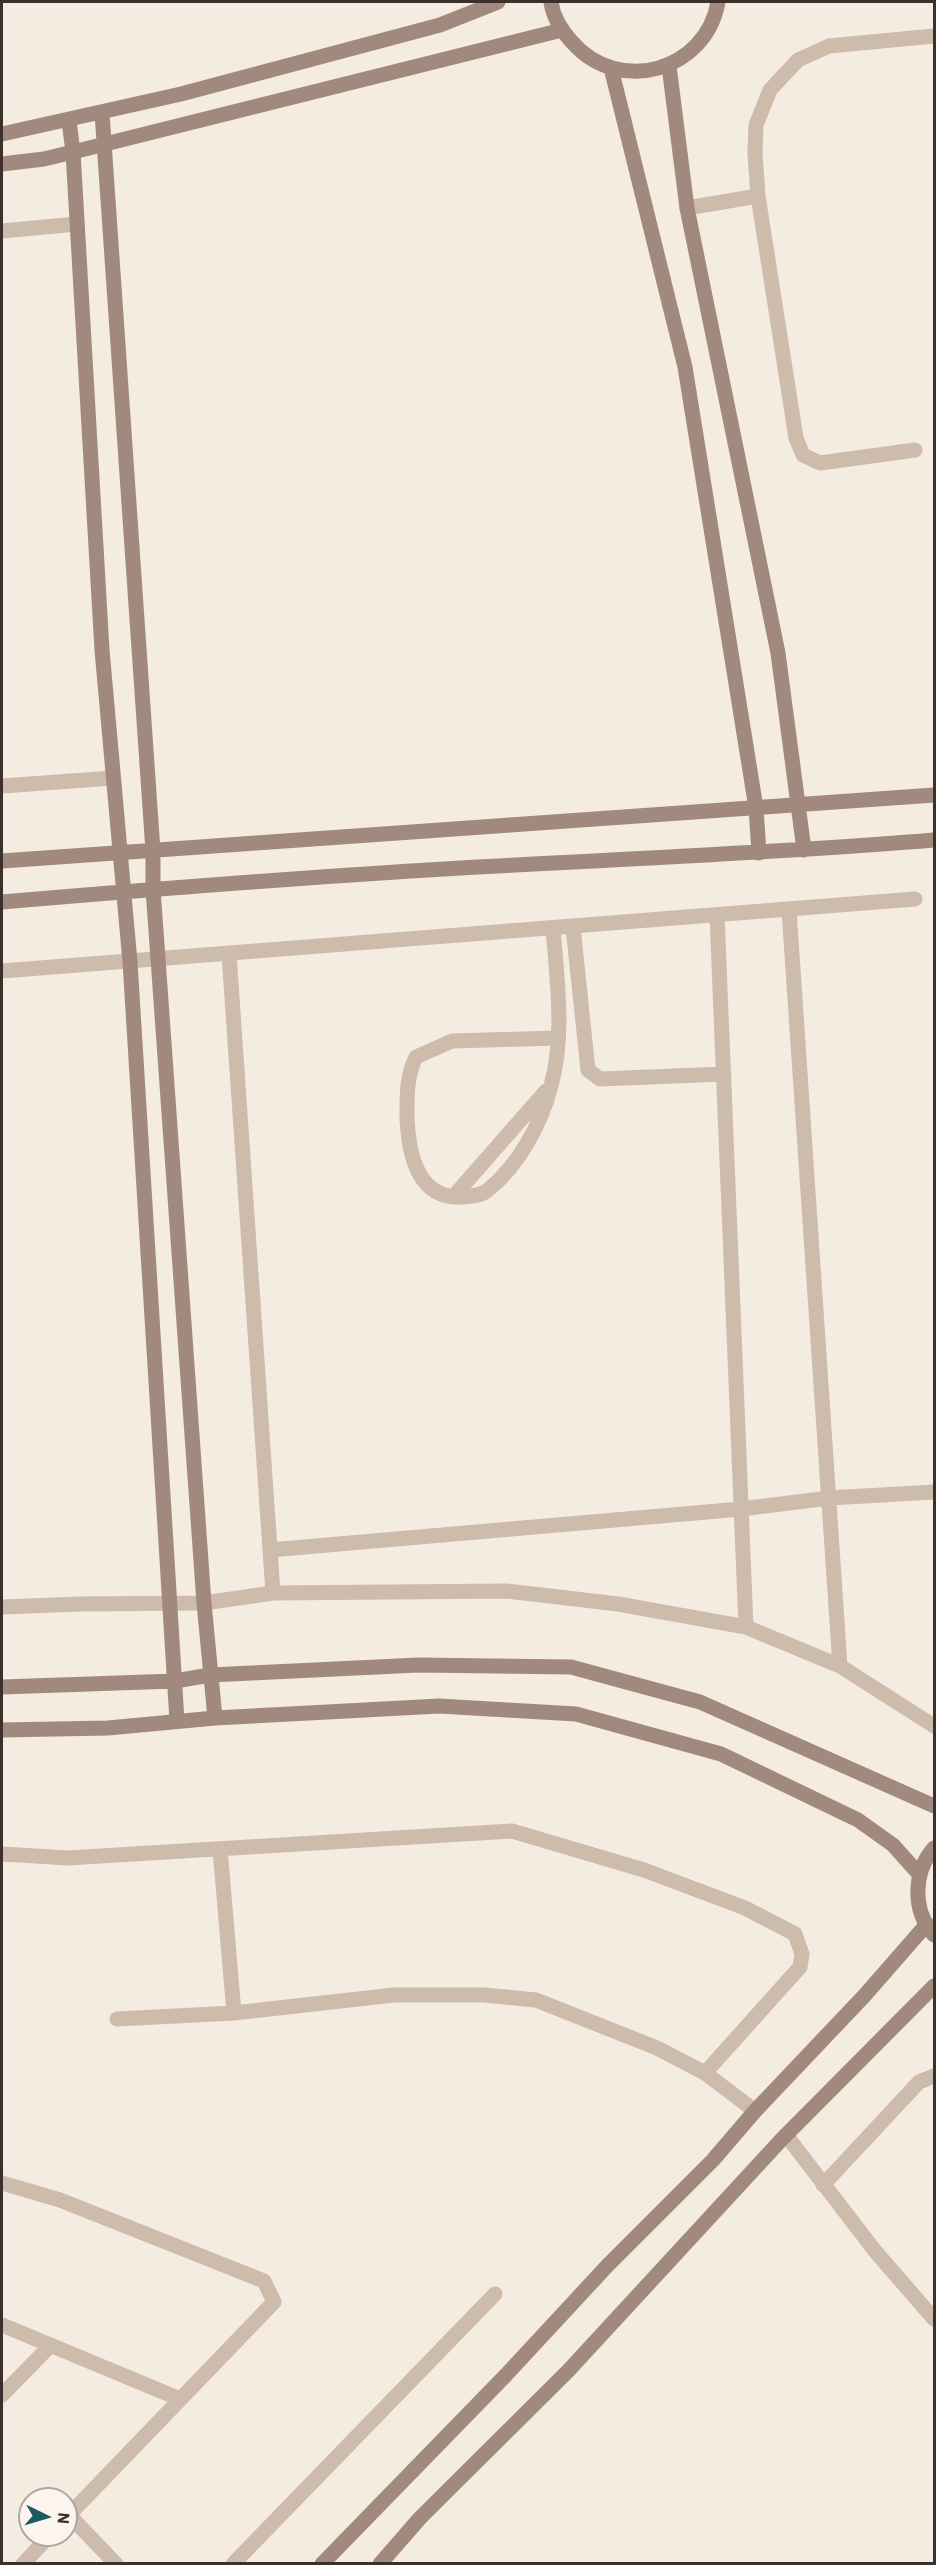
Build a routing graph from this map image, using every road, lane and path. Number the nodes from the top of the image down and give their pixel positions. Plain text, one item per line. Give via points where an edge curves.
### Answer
1 (498, 2) edge
2 (551, 2) edge
3 (718, 2) edge
4 (562, 30) junction
5 (934, 36) edge
6 (669, 66) junction
7 (611, 69) junction
8 (102, 113) junction
9 (69, 121) junction
10 (2, 134) edge
11 (103, 145) junction
12 (73, 152) junction
13 (2, 164) edge
14 (758, 196) junction
15 (687, 208) junction
16 (77, 224) junction
17 (2, 231) edge
18 (915, 450) dead end
19 (113, 778) junction
20 (2, 786) edge
21 (934, 795) edge
22 (798, 805) junction
23 (756, 808) junction
24 (934, 840) edge
25 (804, 850) junction
26 (153, 851) junction
27 (759, 853) junction
28 (120, 854) junction
29 (2, 861) edge
30 (153, 889) junction
31 (123, 891) junction
32 (915, 900) dead end
33 (2, 902) edge
34 (789, 910) junction
35 (717, 915) junction
36 (573, 927) junction
37 (553, 928) junction
38 (229, 954) junction
39 (159, 960) junction
40 (130, 962) junction
41 (2, 971) edge
42 (558, 1038) junction
43 (724, 1074) junction
44 (552, 1085) junction
45 (453, 1197) junction
46 (934, 1492) edge
47 (829, 1498) junction
48 (741, 1509) junction
49 (270, 1550) junction
50 (273, 1593) junction
51 (170, 1604) junction
52 (204, 1604) junction
53 (2, 1607) edge
54 (746, 1627) junction
55 (840, 1666) junction
56 (210, 1675) junction
57 (175, 1682) junction
58 (2, 1687) edge
59 (214, 1718) junction
60 (177, 1721) junction
61 (934, 1726) edge
62 (2, 1730) edge
63 (934, 1806) edge
64 (934, 1848) edge
65 (220, 1849) junction
66 (2, 1854) edge
67 (920, 1874) junction
68 (931, 1930) edge
69 (934, 1986) edge
70 (234, 2013) junction
71 (117, 2019) dead end
72 (705, 2073) junction
73 (934, 2076) edge
74 (755, 2111) junction
75 (786, 2135) junction
76 (2, 2183) edge
77 (823, 2185) junction
78 (495, 2294) dead end
79 (934, 2319) edge
80 (2, 2325) edge
81 (51, 2345) junction
82 (2, 2395) edge
83 (180, 2399) junction
84 (78, 2506) edge
85 (78, 2528) edge
86 (39, 2547) edge
87 (23, 2564) edge
88 (116, 2564) edge
89 (233, 2564) edge
90 (322, 2564) edge
91 (380, 2564) edge

1 - 8 street via 440,25
2 - 4 street
3 - 6 street via 716,17 697,46
4 - 7 street via 582,54
4 - 11 street
5 - 14 street via 829,46 798,60 770,90 756,125
6 - 7 street via 640,72
6 - 15 street
7 - 23 street via 685,367
8 - 9 street
8 - 11 street
9 - 10 street
9 - 12 street
11 - 12 street
11 - 26 street
12 - 13 street
12 - 16 street
14 - 15 street
14 - 18 street via 796,438 803,455 820,463
15 - 22 street via 778,653
16 - 17 street
16 - 19 street
19 - 20 street
19 - 28 street
21 - 22 street
22 - 23 street
22 - 25 street
23 - 26 street
23 - 27 street
24 - 25 street
25 - 27 street
26 - 28 street
26 - 30 street
27 - 30 street
28 - 29 street
28 - 31 street
30 - 31 street
30 - 39 street
31 - 33 street
31 - 40 street
32 - 34 street
34 - 35 street
34 - 47 street
35 - 36 street
35 - 43 street
36 - 37 street
36 - 43 street via 588,1070 600,1079
37 - 38 street
37 - 42 street
38 - 39 street
38 - 49 street
39 - 40 street
39 - 52 street
40 - 41 street
40 - 51 street
42 - 44 street
42 - 45 street via 452,1041 416,1058 407,1087 408,1143 425,1184 439,1195
43 - 48 street
44 - 45 street
44 - 45 street via 531,1137 509,1168 487,1191
46 - 47 street
47 - 48 street
47 - 55 street
48 - 49 street
48 - 54 street
49 - 50 street
50 - 52 street
50 - 54 street via 507,1592 618,1604
51 - 52 street
51 - 53 street
51 - 57 street
52 - 56 street
54 - 55 street
55 - 61 street
56 - 57 street
56 - 59 street
56 - 63 street via 418,1665 571,1667 700,1702
57 - 58 street
57 - 60 street
59 - 60 street
59 - 67 street via 439,1706 576,1714 721,1755 858,1820 893,1845
60 - 62 street via 108,1728
64 - 67 street
65 - 66 street via 68,1858
65 - 70 street
65 - 72 street via 512,1831 644,1870 745,1908 795,1934 802,1954 800,1967
67 - 68 street via 917,1895
68 - 74 street
69 - 75 street
70 - 71 street
70 - 72 street via 394,1995 484,1995 536,2000 657,2048
72 - 74 street
73 - 77 street via 919,2082
74 - 90 street via 713,2160
75 - 77 street
75 - 91 street via 568,2371 420,2518
76 - 83 street via 60,2200 264,2281 274,2302
77 - 79 street
78 - 89 street
80 - 81 street
81 - 82 street
81 - 83 street
83 - 84 street
85 - 88 street
86 - 87 street

